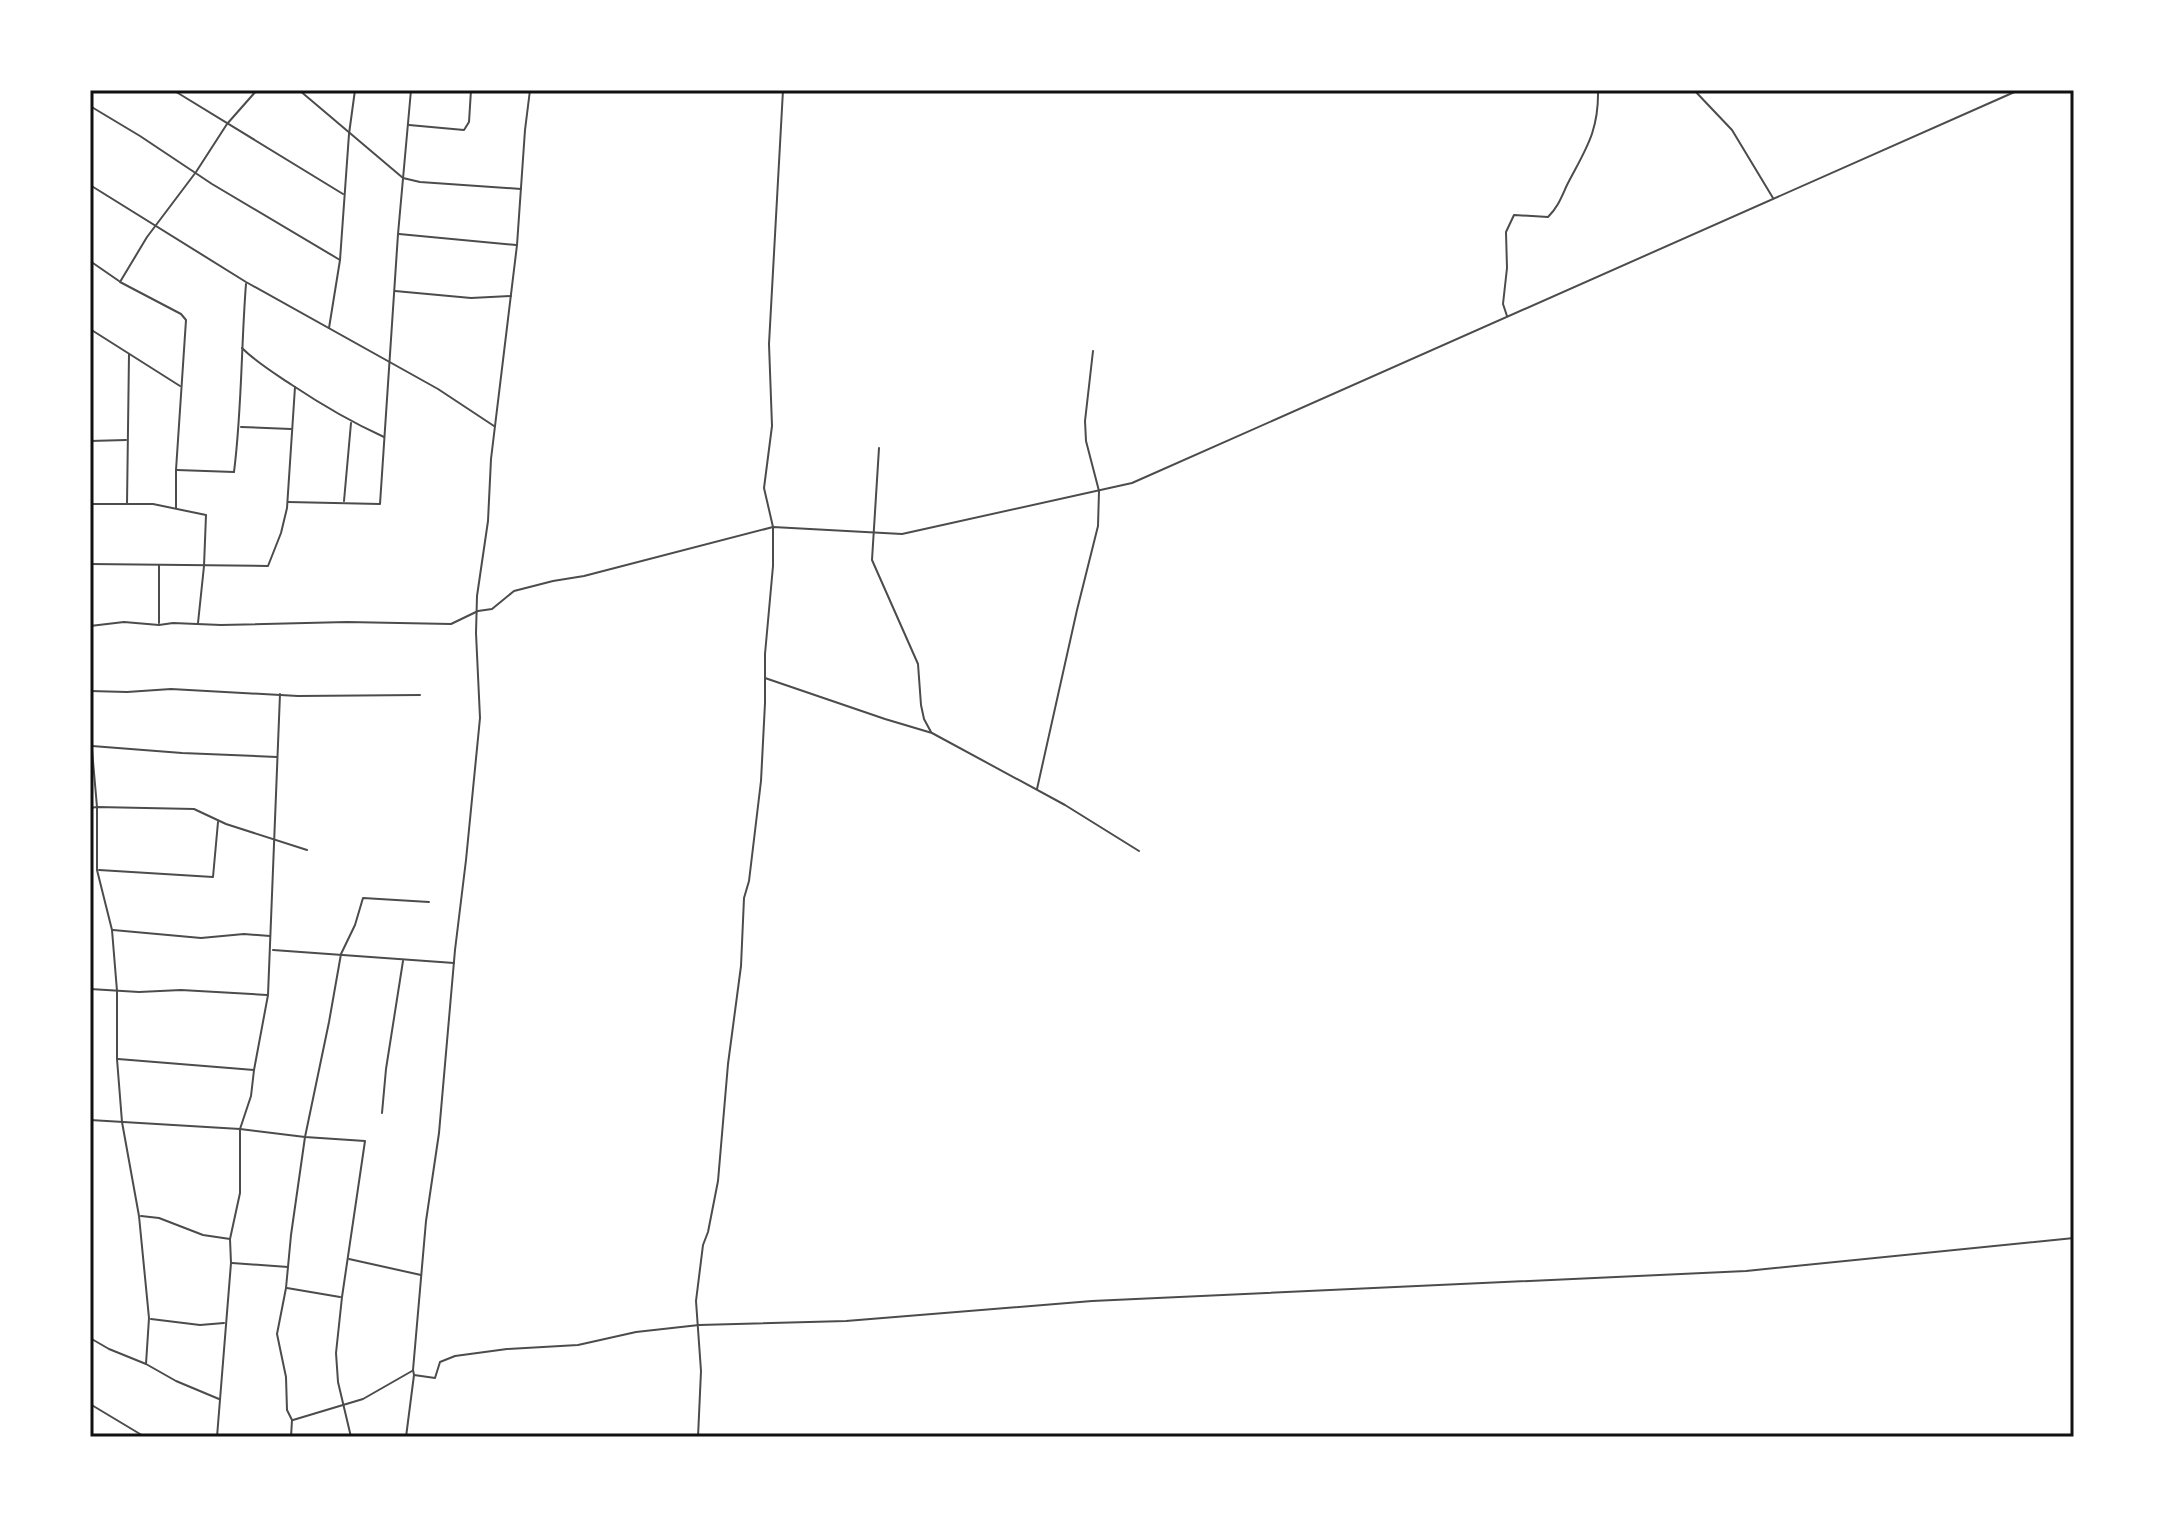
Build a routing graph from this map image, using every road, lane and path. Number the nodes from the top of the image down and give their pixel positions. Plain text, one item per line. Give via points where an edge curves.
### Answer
1 (173, 90) edge
2 (257, 90) edge
3 (299, 90) edge
4 (355, 90) edge
5 (411, 90) edge
6 (471, 90) edge
7 (530, 90) edge
8 (783, 90) edge
9 (1598, 90) edge
10 (1694, 90) edge
11 (2019, 90) edge
12 (90, 106) edge
13 (227, 124) junction
14 (408, 125) junction
15 (349, 134) junction
16 (196, 172) junction
17 (403, 178) junction
18 (90, 185) edge
19 (521, 189) junction
20 (345, 194) junction
21 (1774, 199) junction
22 (156, 225) junction
23 (398, 234) junction
24 (517, 245) junction
25 (340, 260) junction
26 (90, 261) edge
27 (120, 282) junction
28 (246, 282) junction
29 (394, 291) junction
30 (511, 296) junction
31 (1507, 317) junction
32 (90, 329) edge
33 (329, 330) junction
34 (241, 347) junction
35 (1093, 351) dead end
36 (129, 354) junction
37 (390, 364) junction
38 (182, 387) junction
39 (295, 387) junction
40 (351, 422) junction
41 (495, 426) junction
42 (240, 427) junction
43 (292, 429) junction
44 (384, 437) junction
45 (127, 440) junction
46 (90, 441) edge
47 (879, 448) dead end
48 (176, 470) junction
49 (1099, 491) junction
50 (288, 502) junction
51 (343, 503) junction
52 (90, 504) edge
53 (127, 505) junction
54 (176, 508) junction
55 (773, 527) junction
56 (874, 532) junction
57 (90, 564) edge
58 (159, 564) junction
59 (204, 566) junction
60 (478, 611) junction
61 (159, 625) junction
62 (198, 625) junction
63 (90, 626) edge
64 (765, 678) junction
65 (90, 691) edge
66 (280, 694) junction
67 (420, 695) dead end
68 (90, 727) edge
69 (932, 733) junction
70 (91, 746) edge
71 (278, 757) junction
72 (1037, 789) junction
73 (97, 807) junction
74 (90, 808) edge
75 (218, 821) junction
76 (276, 839) junction
77 (307, 850) dead end
78 (1139, 851) dead end
79 (97, 870) junction
80 (429, 902) dead end
81 (112, 930) junction
82 (270, 936) junction
83 (271, 949) junction
84 (341, 954) junction
85 (404, 960) junction
86 (455, 963) junction
87 (90, 989) edge
88 (117, 991) junction
89 (268, 995) junction
90 (117, 1059) junction
91 (254, 1070) junction
92 (382, 1113) dead end
93 (90, 1120) edge
94 (122, 1122) junction
95 (240, 1129) junction
96 (305, 1137) junction
97 (139, 1216) junction
98 (2074, 1238) edge
99 (230, 1239) junction
100 (349, 1259) junction
101 (231, 1263) junction
102 (288, 1267) junction
103 (422, 1275) junction
104 (286, 1288) junction
105 (342, 1297) junction
106 (149, 1318) junction
107 (226, 1324) junction
108 (699, 1325) junction
109 (90, 1338) edge
110 (146, 1364) junction
111 (413, 1370) junction
112 (414, 1375) junction
113 (221, 1400) junction
114 (90, 1404) edge
115 (345, 1404) junction
116 (292, 1420) junction
117 (145, 1437) edge
118 (217, 1437) edge
119 (291, 1437) edge
120 (351, 1437) edge
121 (406, 1437) edge
122 (698, 1437) edge

1 - 13 street
2 - 13 street
3 - 15 street
4 - 15 street
5 - 14 street
6 - 14 street via 464,130
7 - 19 street
8 - 55 street via 769,344 772,426 764,488
9 - 31 street via 1590,144 1558,207 1548,217 1514,215 1506,232
10 - 21 street via 1732,130
11 - 21 street
12 - 16 street
13 - 16 street
13 - 20 street
14 - 17 street
15 - 17 street
15 - 20 street
16 - 22 street
16 - 25 street
17 - 19 street
17 - 23 street
18 - 22 street
19 - 24 street
20 - 25 street
21 - 31 street
22 - 27 street
22 - 28 street
23 - 24 street
23 - 29 street
24 - 30 street
25 - 33 street
26 - 27 street
27 - 38 street via 186,320
28 - 33 street
28 - 34 street
29 - 30 street
29 - 37 street
30 - 41 street
31 - 49 street via 1132,483
32 - 36 street
33 - 37 street
34 - 39 street
34 - 42 street
35 - 49 street via 1085,421
36 - 38 street
36 - 45 street
37 - 41 street
37 - 44 street
38 - 48 street
39 - 40 street
39 - 43 street
40 - 44 street
40 - 51 street
41 - 60 street
42 - 43 street
42 - 48 street via 234,472
43 - 50 street
44 - 51 street via 380,504
45 - 46 street
45 - 53 street
47 - 56 street
48 - 54 street
49 - 56 street via 902,534
49 - 72 street via 1098,526
50 - 51 street
50 - 59 street via 268,566
52 - 53 street
53 - 54 street
54 - 59 street via 206,515
55 - 56 street
55 - 60 street via 514,591 492,609
55 - 64 street
56 - 69 street via 872,560 918,664 921,705
57 - 58 street
58 - 59 street
58 - 61 street
59 - 62 street
60 - 62 street via 451,624
60 - 86 street via 480,718
61 - 62 street
61 - 63 street
64 - 69 street
64 - 108 street via 761,781 744,898 718,1181 696,1301
65 - 66 street
66 - 67 street
66 - 71 street
68 - 70 street
69 - 72 street
70 - 71 street
70 - 73 street
71 - 76 street
72 - 78 street
73 - 74 street
73 - 75 street via 194,809
73 - 79 street
75 - 76 street
75 - 79 street via 213,877
76 - 77 street
76 - 82 street
79 - 81 street
80 - 84 street via 363,898
81 - 82 street via 201,938
81 - 88 street
82 - 83 street
83 - 84 street
83 - 89 street
84 - 85 street
84 - 96 street
85 - 86 street
85 - 92 street
86 - 103 street
87 - 88 street
88 - 89 street
88 - 90 street
89 - 91 street
90 - 91 street
90 - 94 street
91 - 95 street
93 - 94 street
94 - 95 street
94 - 97 street
95 - 96 street
95 - 99 street via 240,1193
96 - 100 street via 365,1141
96 - 102 street
97 - 99 street
97 - 106 street
98 - 108 street via 1746,1271
99 - 101 street
100 - 103 street
100 - 105 street
101 - 102 street
101 - 107 street
102 - 104 street
103 - 111 street
104 - 105 street
104 - 116 street via 277,1334
105 - 115 street via 336,1353
106 - 107 street
106 - 110 street
107 - 113 street
108 - 112 street via 578,1345 455,1356 440,1362 435,1378
108 - 122 street
109 - 110 street
110 - 113 street
111 - 112 street
111 - 115 street
112 - 121 street
113 - 118 street
114 - 117 street
115 - 116 street
115 - 120 street
116 - 119 street

